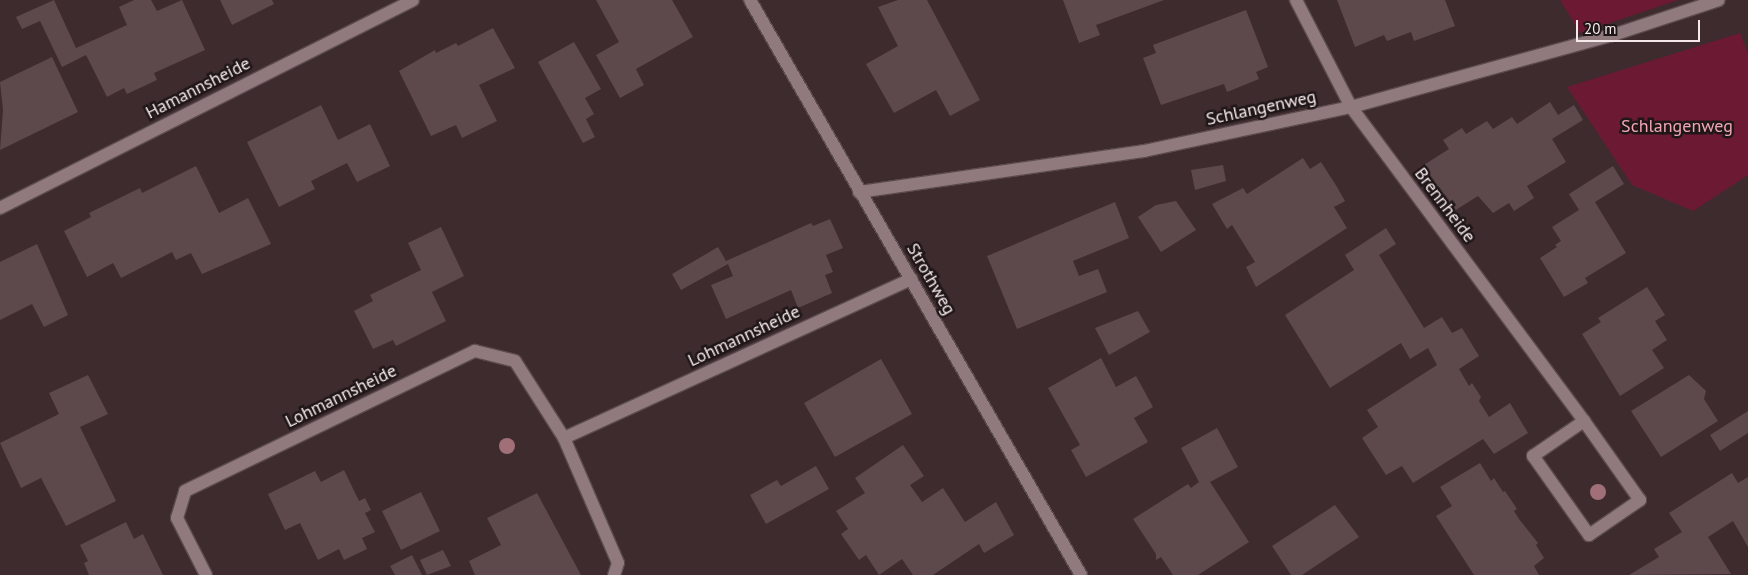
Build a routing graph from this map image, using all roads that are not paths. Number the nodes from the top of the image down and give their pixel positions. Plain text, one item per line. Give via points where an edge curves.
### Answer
1 (413, 0) edge
2 (750, 0) edge
3 (1296, 0) edge
4 (1719, 0) edge
5 (1351, 107) junction
6 (859, 192) junction
7 (0, 208) edge
8 (911, 279) junction
9 (1584, 421) junction
10 (564, 438) junction
11 (206, 575) edge
12 (614, 575) edge
13 (1081, 575) edge

1 - 7 street, Hamannsheide
2 - 6 street, Strothweg
3 - 5 street, Brennheide
4 - 5 street, Schlangenweg via 1616,34
5 - 6 street, Schlangenweg via 1144,151
5 - 9 street, Brennheide
6 - 8 street, Strothweg
8 - 10 street, Lohmannsheide
8 - 13 street, Strothweg
9 - 9 street, Brennheide via 1640,500 1589,535 1533,456
10 - 11 street, Lohmannsheide via 515,361 475,351 185,492 177,518
10 - 12 street, Lohmannsheide via 618,563

